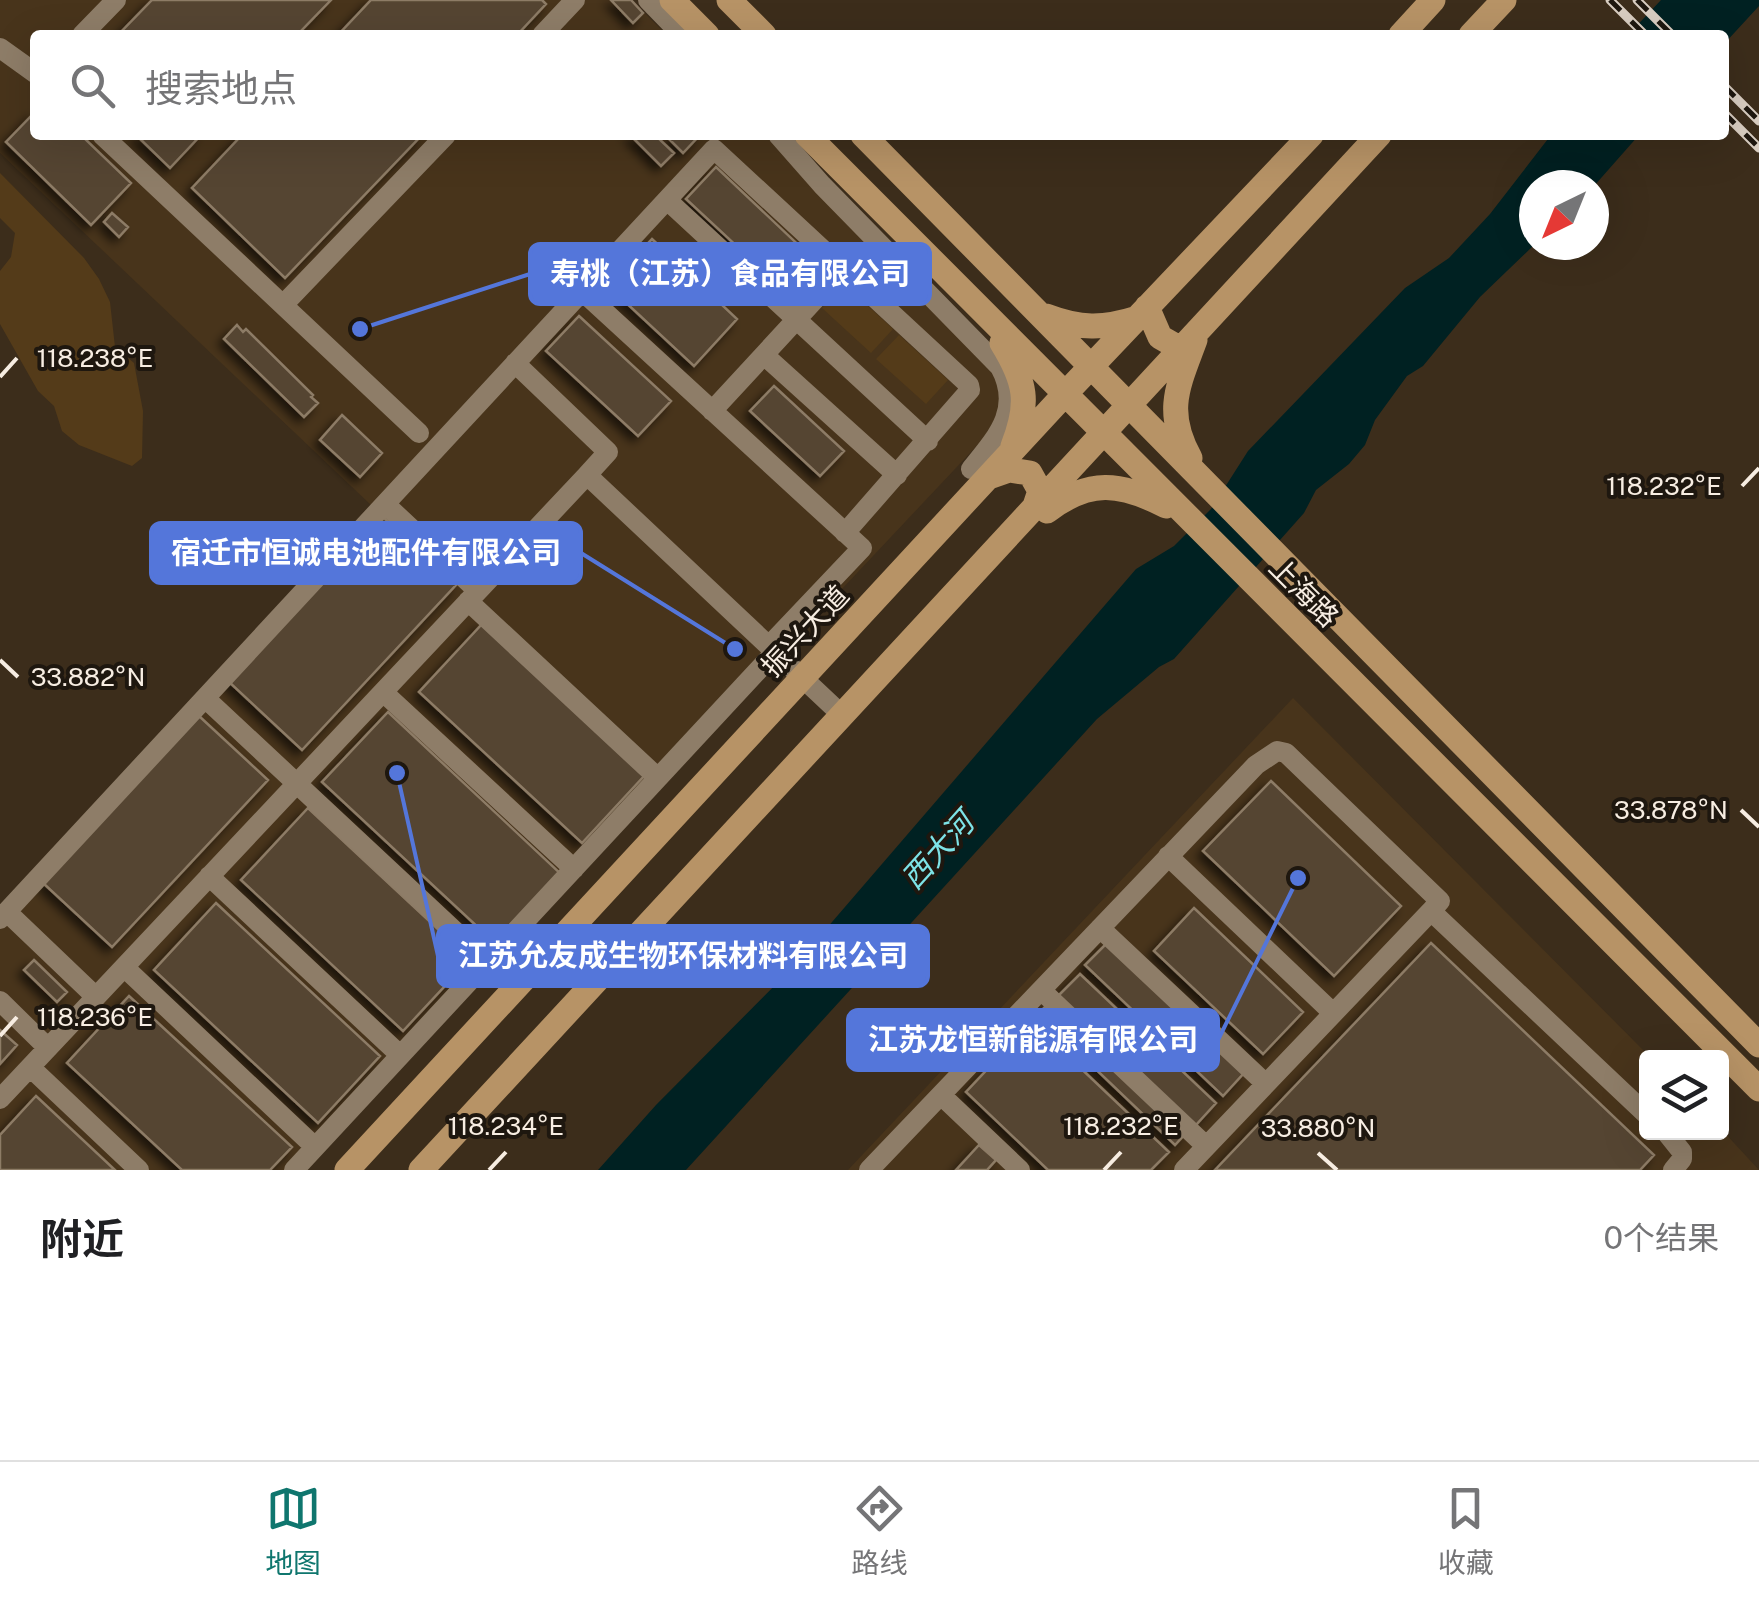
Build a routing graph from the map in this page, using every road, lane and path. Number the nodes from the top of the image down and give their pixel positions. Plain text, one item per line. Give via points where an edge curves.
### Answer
1 (116, 0) edge
2 (576, 0) edge
3 (648, 0) edge
4 (672, 0) edge
5 (729, 0) edge
6 (1433, 0) edge
7 (1504, 0) edge
8 (87, 30) edge
9 (547, 30) edge
10 (677, 30) edge
11 (702, 30) edge
12 (759, 30) edge
13 (1406, 30) edge
14 (1476, 30) edge
15 (0, 48) edge
16 (30, 69) edge
17 (107, 140) edge
18 (441, 140) edge
19 (782, 140) edge
20 (812, 140) edge
21 (868, 140) edge
22 (1306, 140) edge
23 (1374, 140) edge
24 (667, 200) junction
25 (844, 269) junction
26 (582, 290) junction
27 (283, 305) junction
28 (1142, 312) junction
29 (984, 313) junction
30 (1040, 314) junction
31 (796, 320) junction
32 (1190, 339) junction
33 (1019, 348) junction
34 (764, 354) junction
35 (516, 363) junction
36 (1092, 366) junction
37 (1064, 395) junction
38 (1130, 404) junction
39 (712, 410) junction
40 (419, 434) dead end
41 (1103, 434) junction
42 (928, 441) junction
43 (1011, 452) junction
44 (980, 473) junction
45 (587, 475) junction
46 (897, 476) junction
47 (1200, 476) junction
48 (1157, 488) junction
49 (385, 504) junction
50 (1035, 506) junction
51 (1187, 518) junction
52 (845, 533) junction
53 (991, 554) junction
54 (473, 596) junction
55 (772, 649) junction
56 (802, 678) junction
57 (383, 692) junction
58 (205, 698) junction
59 (842, 715) junction
60 (658, 778) junction
61 (296, 784) junction
62 (1168, 856) junction
63 (574, 869) junction
64 (209, 876) junction
65 (1431, 911) junction
66 (3, 915) edge
67 (1100, 928) junction
68 (488, 962) junction
69 (124, 968) junction
70 (1041, 990) junction
71 (96, 997) junction
72 (0, 1002) edge
73 (1333, 1013) junction
74 (1759, 1045) edge
75 (48, 1048) junction
76 (400, 1056) junction
77 (30, 1067) junction
78 (1266, 1084) junction
79 (1759, 1090) edge
80 (941, 1094) junction
81 (0, 1099) edge
82 (1639, 1107) edge
83 (1672, 1140) edge
84 (1206, 1146) junction
85 (315, 1147) junction
86 (138, 1170) edge
87 (294, 1170) edge
88 (347, 1170) edge
89 (421, 1170) edge
90 (870, 1170) edge
91 (1020, 1170) edge
92 (1184, 1170) edge
93 (1673, 1170) edge

1 - 8 lane
2 - 9 lane
3 - 10 lane
4 - 11 main road
5 - 12 main road
6 - 13 main road
7 - 14 main road
15 - 16 lane
17 - 27 lane
18 - 27 lane
19 - 44 lane via 1000,367 1011,402
20 - 29 main road, 上海路
21 - 30 main road, 上海路
22 - 28 main road, 振兴大道
23 - 32 main road
24 - 25 lane via 714,149
24 - 26 lane
24 - 31 lane
25 - 31 lane
25 - 42 lane via 968,385 968,398
26 - 35 lane
26 - 39 lane
27 - 40 lane
28 - 30 main road via 1095,329
28 - 32 main road via 1160,337
28 - 36 main road, 振兴大道
29 - 33 main road, 上海路
29 - 43 main road via 1018,369 1025,396
30 - 33 main road via 1040,340
30 - 36 main road, 上海路
31 - 34 lane
31 - 42 lane
32 - 38 main road
32 - 47 main road via 1175,409 1177,436
33 - 37 main road, 上海路
34 - 39 lane
34 - 46 lane
35 - 45 lane via 608,452
35 - 49 lane
36 - 37 main road, 振兴大道
36 - 38 main road, 上海路
37 - 41 main road, 上海路
37 - 43 main road, 振兴大道
38 - 41 main road
38 - 47 main road, 上海路
39 - 52 lane
41 - 48 main road, 上海路
41 - 50 main road
42 - 46 lane
43 - 44 main road, 振兴大道
44 - 50 main road via 1030,473 1040,491
44 - 56 main road, 振兴大道
45 - 54 lane
45 - 55 lane
46 - 52 lane
47 - 48 main road via 1177,469
47 - 74 main road, 上海路
48 - 51 main road, 上海路
49 - 54 lane
49 - 58 lane
50 - 53 main road
51 - 53 main road via 1134,492 1090,488 1070,493
51 - 79 main road, 上海路
52 - 55 lane via 862,548
53 - 59 main road
54 - 57 lane
54 - 60 lane
55 - 56 lane
55 - 60 lane
56 - 59 lane
56 - 88 main road, 振兴大道
57 - 61 lane
57 - 63 lane
58 - 61 lane
58 - 66 lane
59 - 89 main road
60 - 63 lane
61 - 64 lane
61 - 68 lane
62 - 65 lane via 1256,765 1286,753 1440,901
62 - 67 lane
62 - 73 lane
63 - 68 lane
64 - 69 lane
64 - 76 lane
65 - 73 lane
65 - 82 lane
66 - 71 lane
67 - 70 lane
67 - 78 lane
68 - 76 lane
69 - 71 lane
69 - 85 lane
70 - 80 lane
70 - 84 lane
71 - 75 lane
72 - 75 lane
73 - 78 lane
75 - 77 lane
76 - 85 lane
77 - 81 lane
77 - 86 lane
78 - 84 lane
80 - 90 lane
80 - 91 lane
83 - 93 lane via 1682,1152
84 - 92 lane
85 - 87 lane

